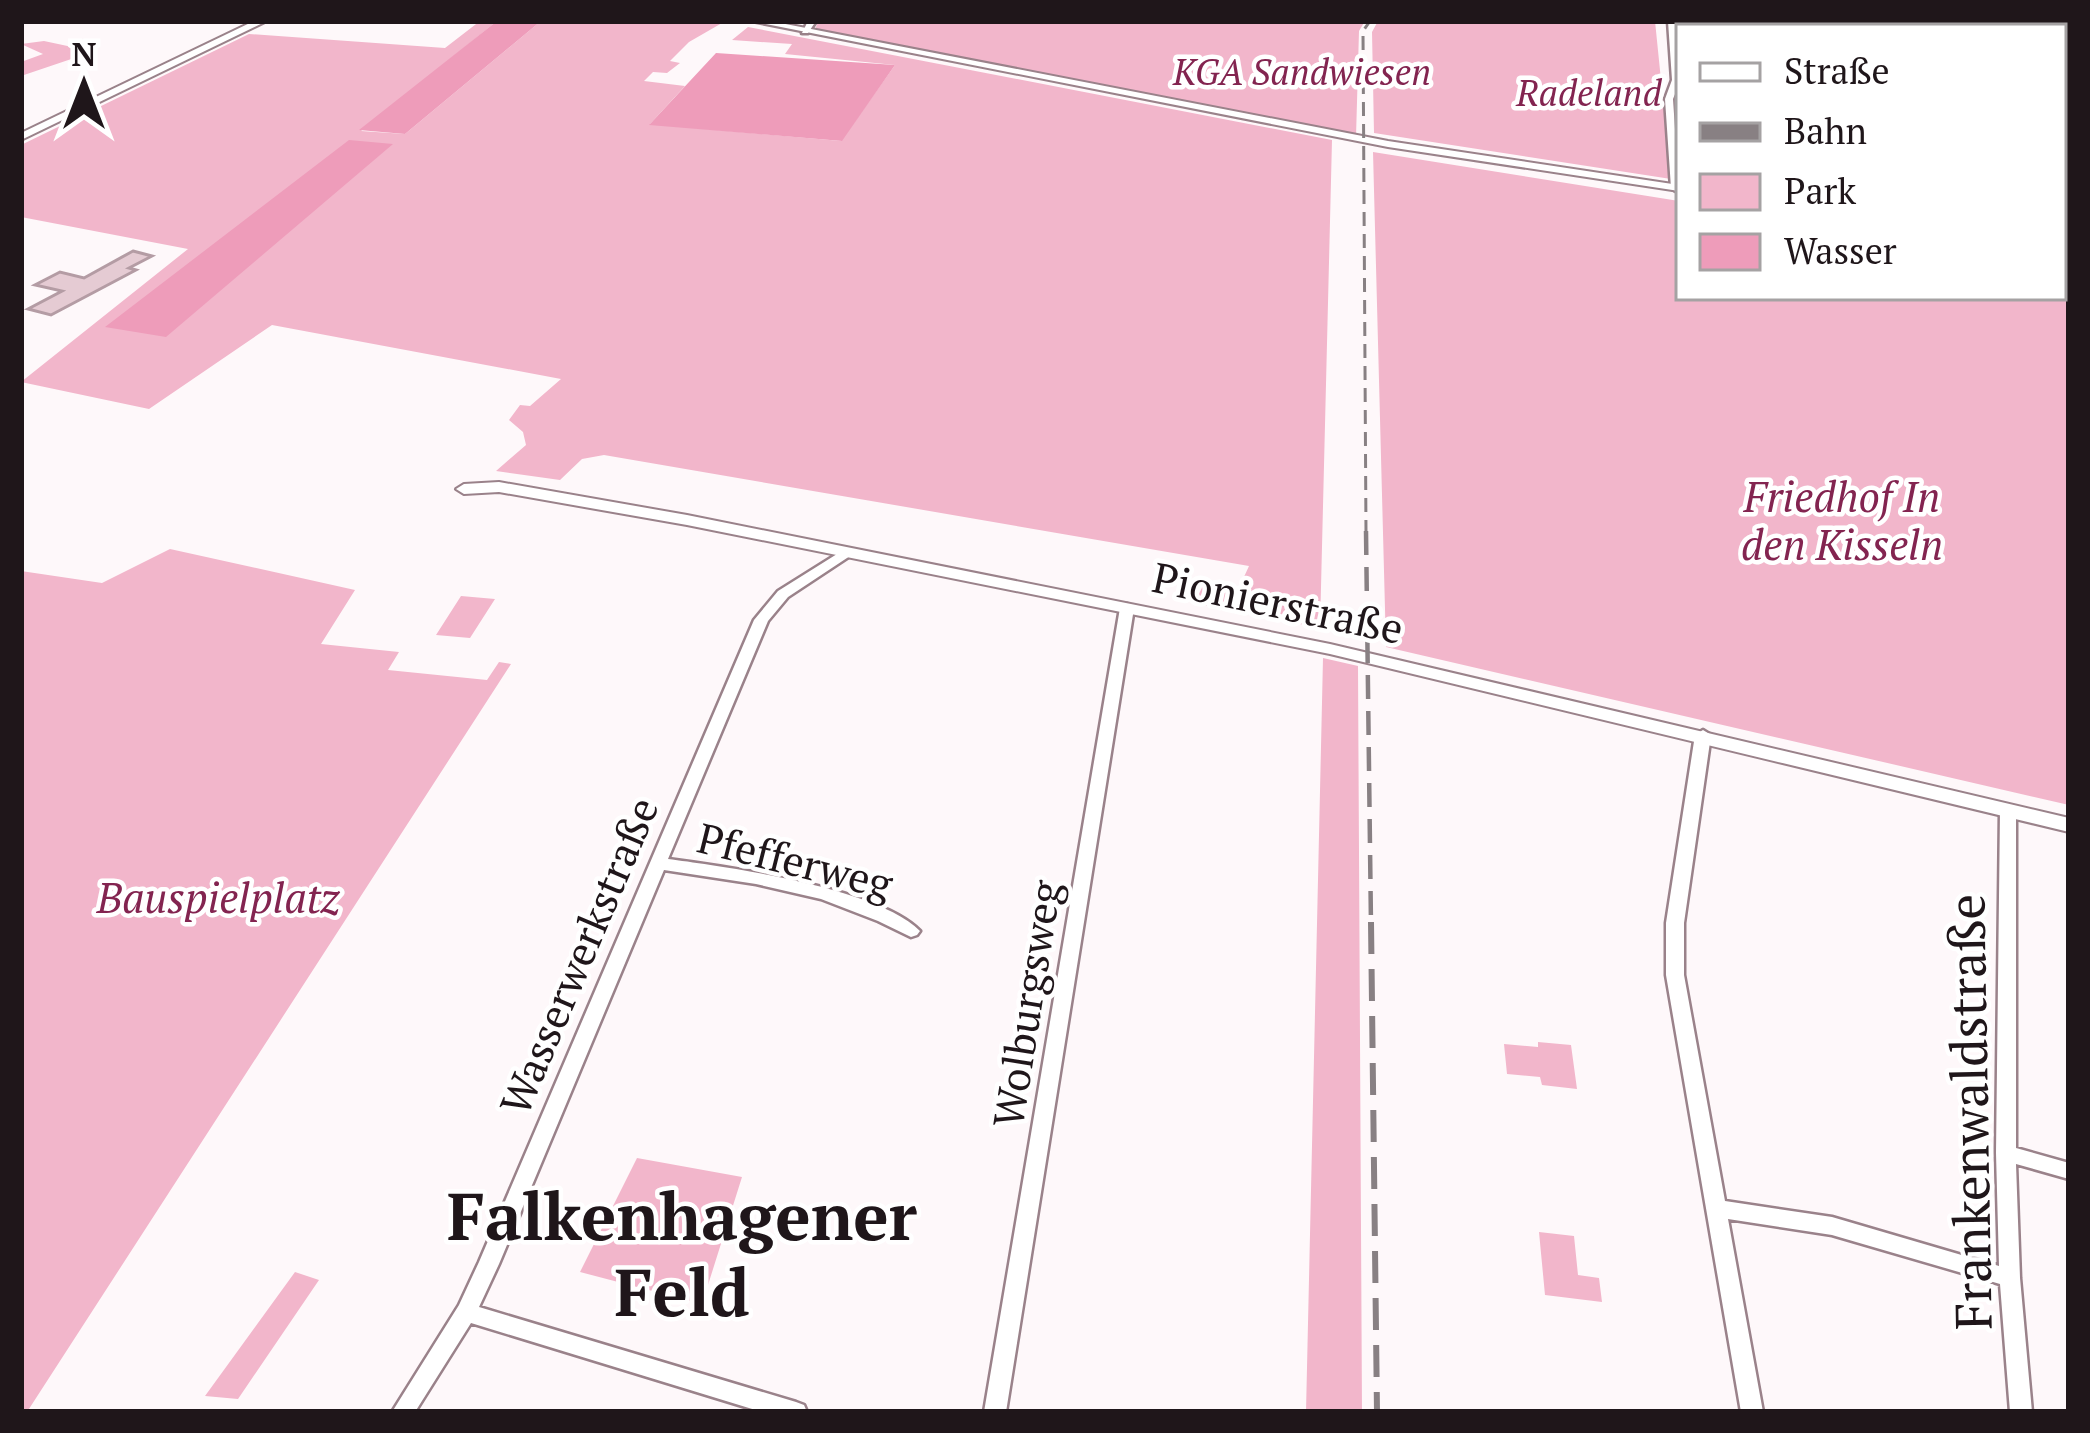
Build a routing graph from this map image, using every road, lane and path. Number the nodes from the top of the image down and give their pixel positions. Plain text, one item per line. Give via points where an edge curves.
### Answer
1 (262, 21) edge
2 (755, 21) edge
3 (1672, 21) edge
4 (809, 26) edge
5 (1676, 94) edge
6 (21, 137) edge
7 (1676, 188) edge
8 (464, 488) dead end
9 (845, 553) junction
10 (1127, 608) junction
11 (1703, 735) junction
12 (2008, 811) junction
13 (2069, 825) edge
14 (660, 864) junction
15 (911, 931) dead end
16 (2006, 1153) junction
17 (2069, 1171) edge
18 (1720, 1209) junction
19 (2010, 1278) junction
20 (466, 1312) junction
21 (403, 1412) edge
22 (796, 1412) edge
23 (995, 1412) edge
24 (1753, 1412) edge
25 (2021, 1412) edge

1 - 6 street
2 - 4 street
3 - 5 street
4 - 7 street via 1388,144
8 - 9 street, Pionierstraße via 544,494
9 - 10 street, Pionierstraße
9 - 14 street, Wasserwerkstraße via 784,593 761,620
10 - 11 street, Pionierstraße
10 - 23 street, Wolburgsweg
11 - 12 street, Pionierstraße
11 - 18 street via 1675,923 1675,975
12 - 13 street, Pionierstraße
12 - 16 street, Frankenwaldstraße
14 - 15 street, Pfefferweg via 829,898 883,913
14 - 20 street, Wasserwerkstraße
16 - 17 street
16 - 19 street, Frankenwaldstraße
18 - 19 street via 1832,1226
18 - 24 street
19 - 25 street, Frankenwaldstraße
20 - 21 street, Wasserwerkstraße
20 - 22 street

